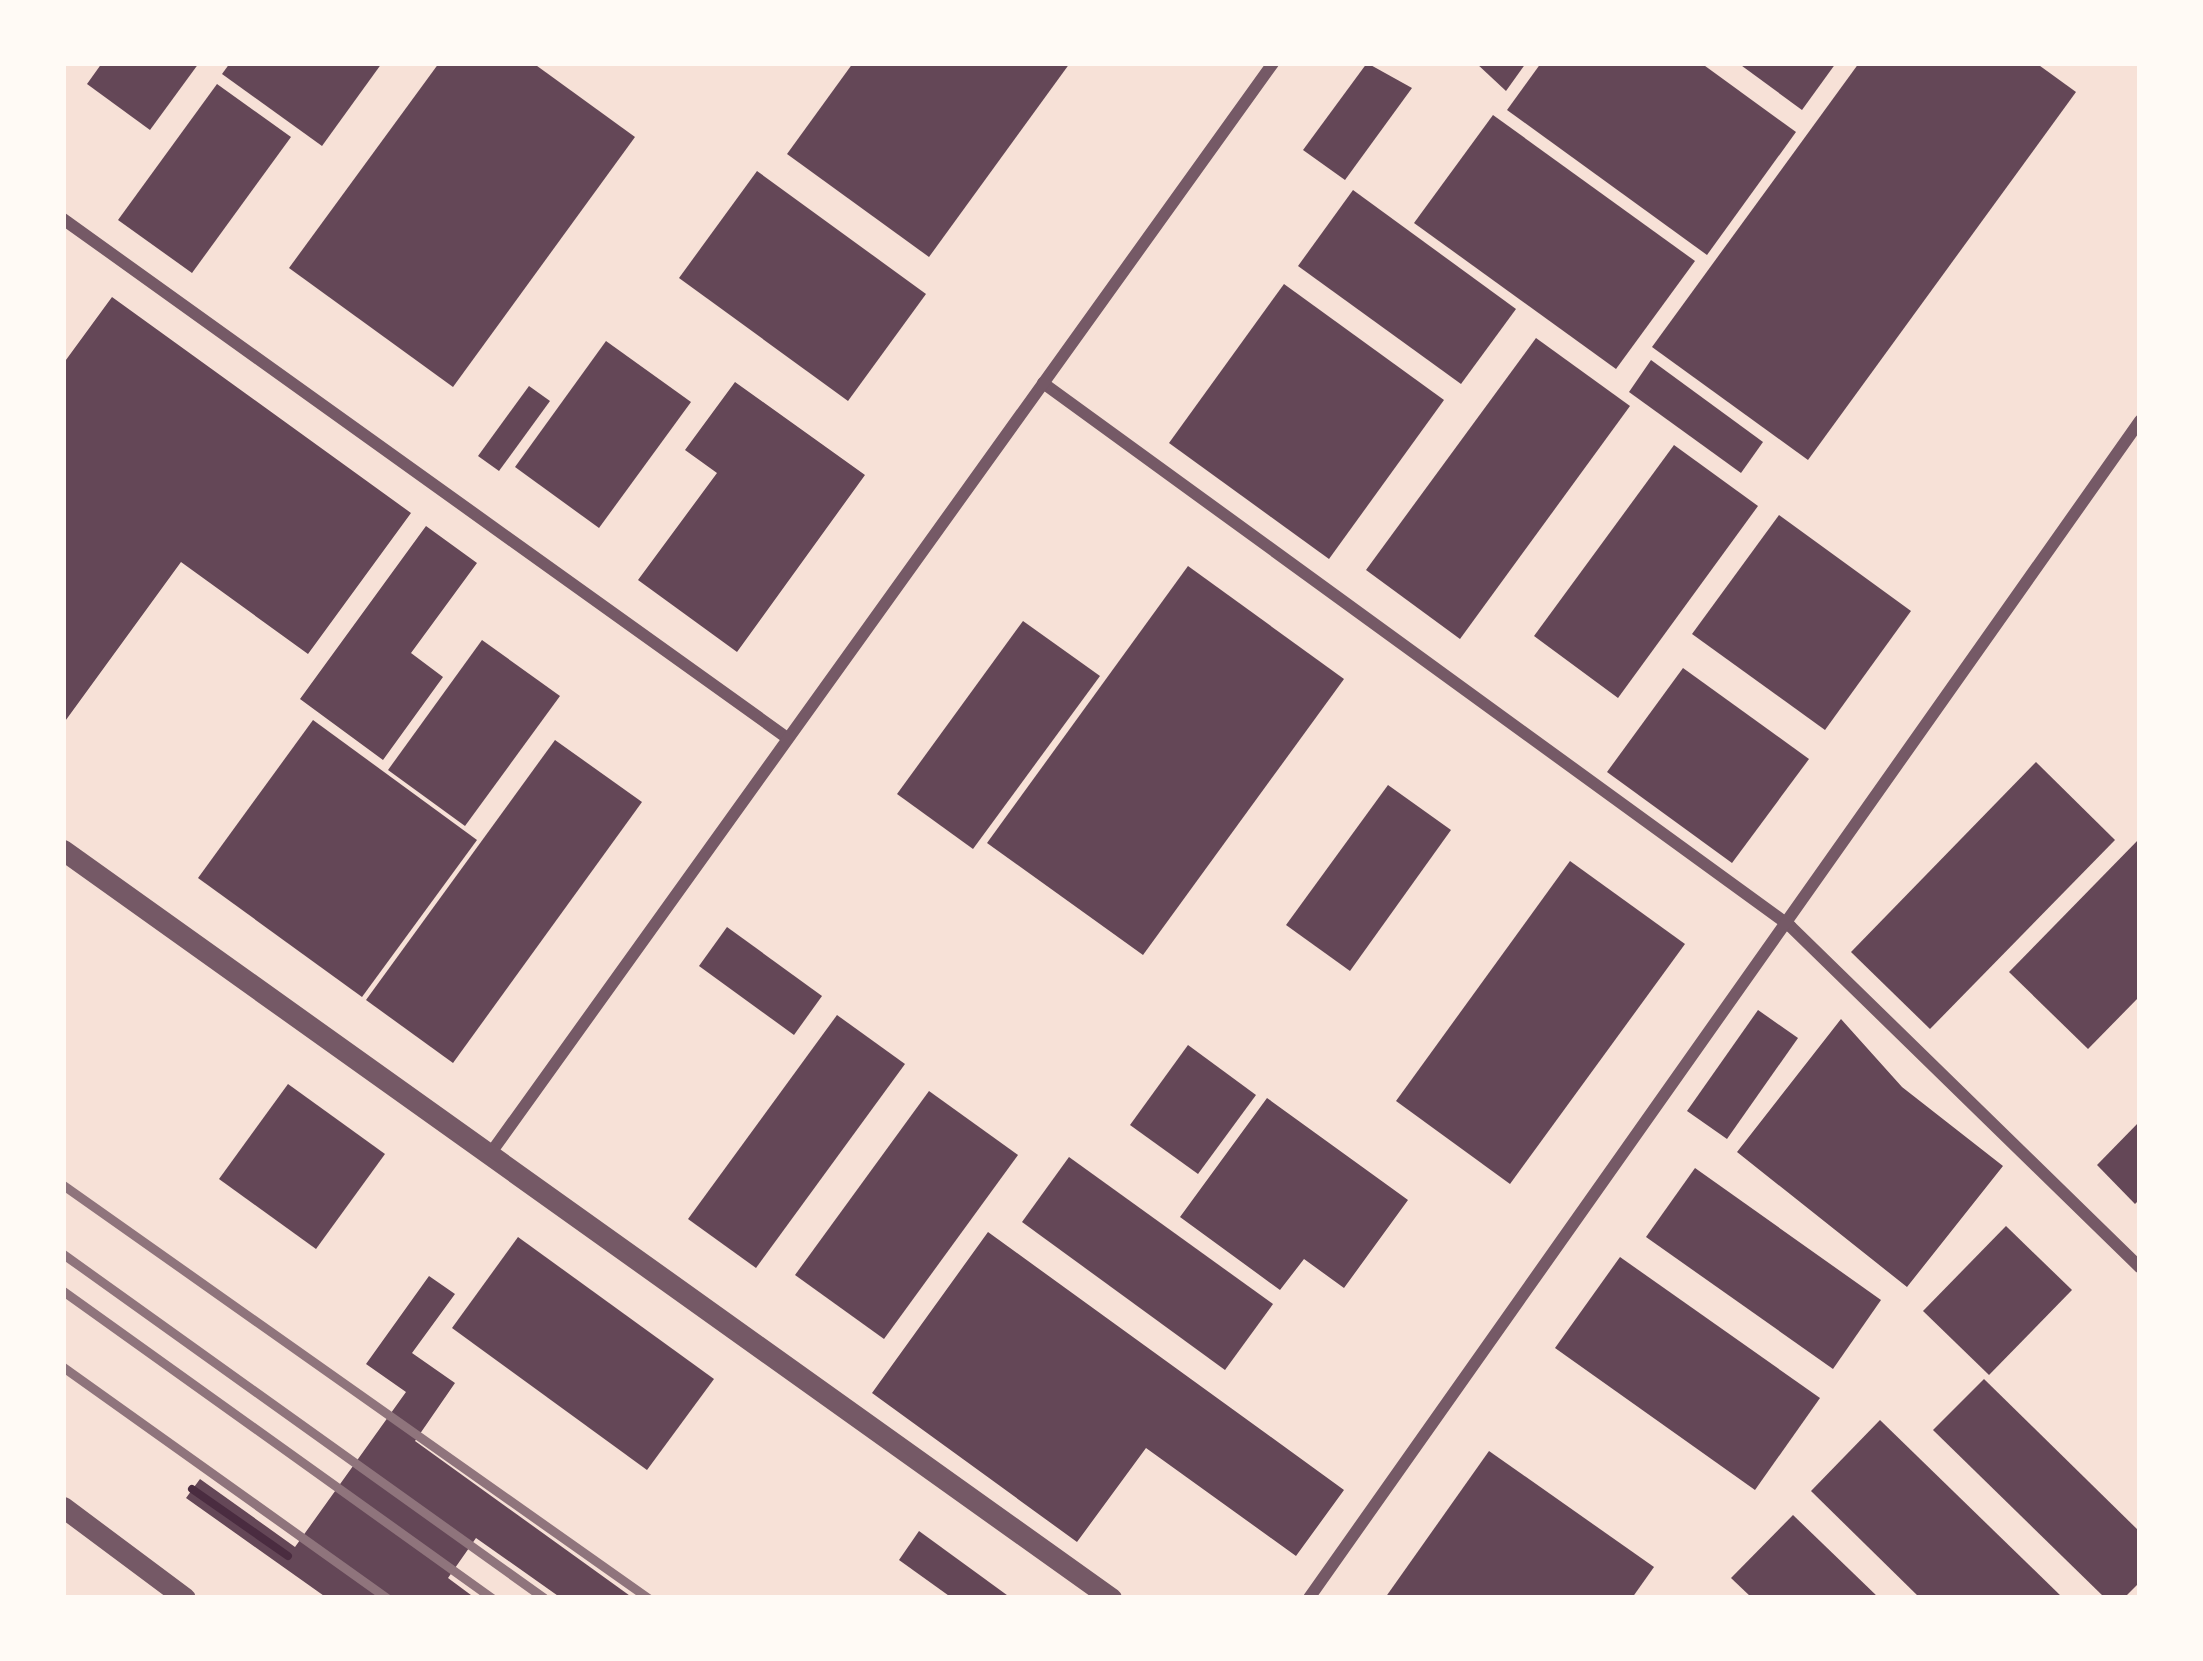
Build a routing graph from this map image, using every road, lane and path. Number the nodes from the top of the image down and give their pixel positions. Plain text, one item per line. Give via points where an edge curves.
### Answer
1 (1273, 63) edge
2 (63, 219) edge
3 (1043, 383) junction
4 (2140, 421) edge
5 (786, 737) junction
6 (63, 850) edge
7 (1790, 926) junction
8 (490, 1154) junction
9 (2140, 1267) edge
10 (193, 1489) dead end
11 (63, 1508) edge
12 (288, 1556) dead end
13 (185, 1598) edge
14 (1111, 1598) edge
15 (1309, 1598) edge

1 - 3 street
2 - 5 street
3 - 5 street
3 - 7 street
4 - 7 street
5 - 8 street
6 - 8 street
7 - 9 street
7 - 15 street
8 - 14 street
10 - 12 path
11 - 13 street

